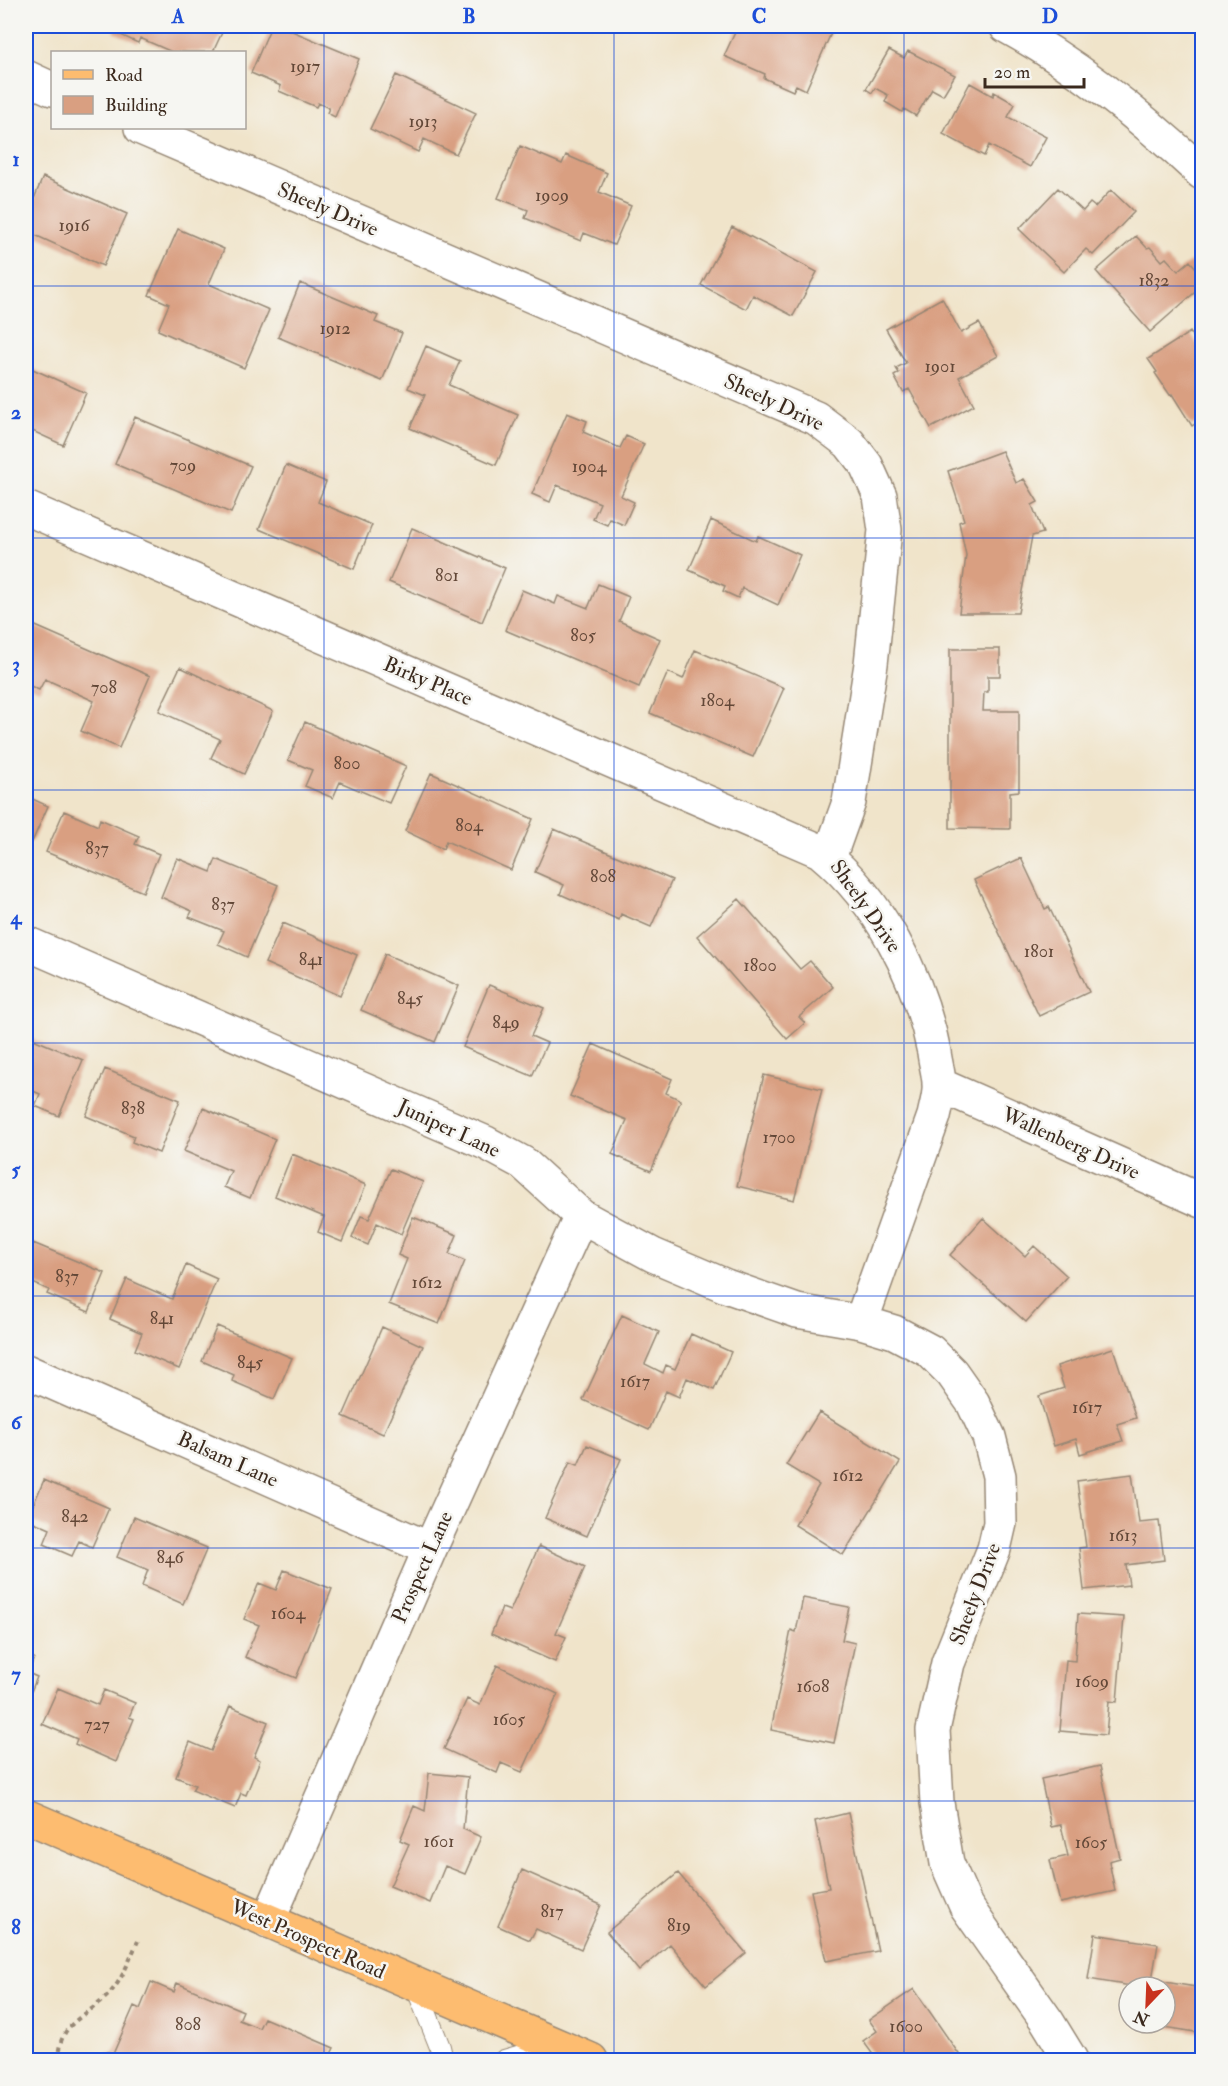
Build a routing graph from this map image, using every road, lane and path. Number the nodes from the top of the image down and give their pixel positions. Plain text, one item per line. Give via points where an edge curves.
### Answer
1 (1006, 26) edge
2 (26, 77) edge
3 (51, 89) edge
4 (143, 129) edge
5 (1203, 173) edge
6 (26, 508) edge
7 (829, 858) junction
8 (26, 943) edge
9 (939, 1085) junction
10 (1203, 1201) edge
11 (581, 1216) junction
12 (861, 1322) junction
13 (26, 1371) edge
14 (429, 1549) junction
15 (26, 1816) edge
16 (268, 1921) junction
17 (138, 1941) dead end
18 (416, 1987) junction
19 (551, 2053) edge
20 (58, 2061) edge
21 (443, 2061) edge
22 (504, 2061) edge
23 (591, 2061) edge
24 (1071, 2061) edge

1 - 5 street via 1109,95
2 - 3 street
4 - 7 street, Sheely Drive via 816,418 849,443 866,465 880,496 885,530 871,664 849,802
6 - 7 street, Birky Place
7 - 9 street, Sheely Drive via 882,921 907,966 927,1020
8 - 11 street, Juniper Lane via 486,1143 523,1163
9 - 10 street, Wallenberg Drive
9 - 12 street, Sheely Drive via 934,1116
11 - 12 street, Juniper Lane via 653,1255 726,1286 797,1311
11 - 14 street, Prospect Lane
12 - 24 street, Sheely Drive via 894,1332 930,1351 973,1403 989,1437 999,1476 1000,1523 994,1549 948,1663 933,1730 937,1803 947,1863 966,1906
13 - 14 street, Balsam Lane
14 - 16 street, Prospect Lane
15 - 16 main road, West Prospect Road
16 - 18 main road, West Prospect Road
17 - 20 path via 121,1979 106,1997 68,2026 61,2039
18 - 19 main road, West Prospect Road
18 - 21 lane
19 - 22 lane
19 - 23 main road, West Prospect Road

